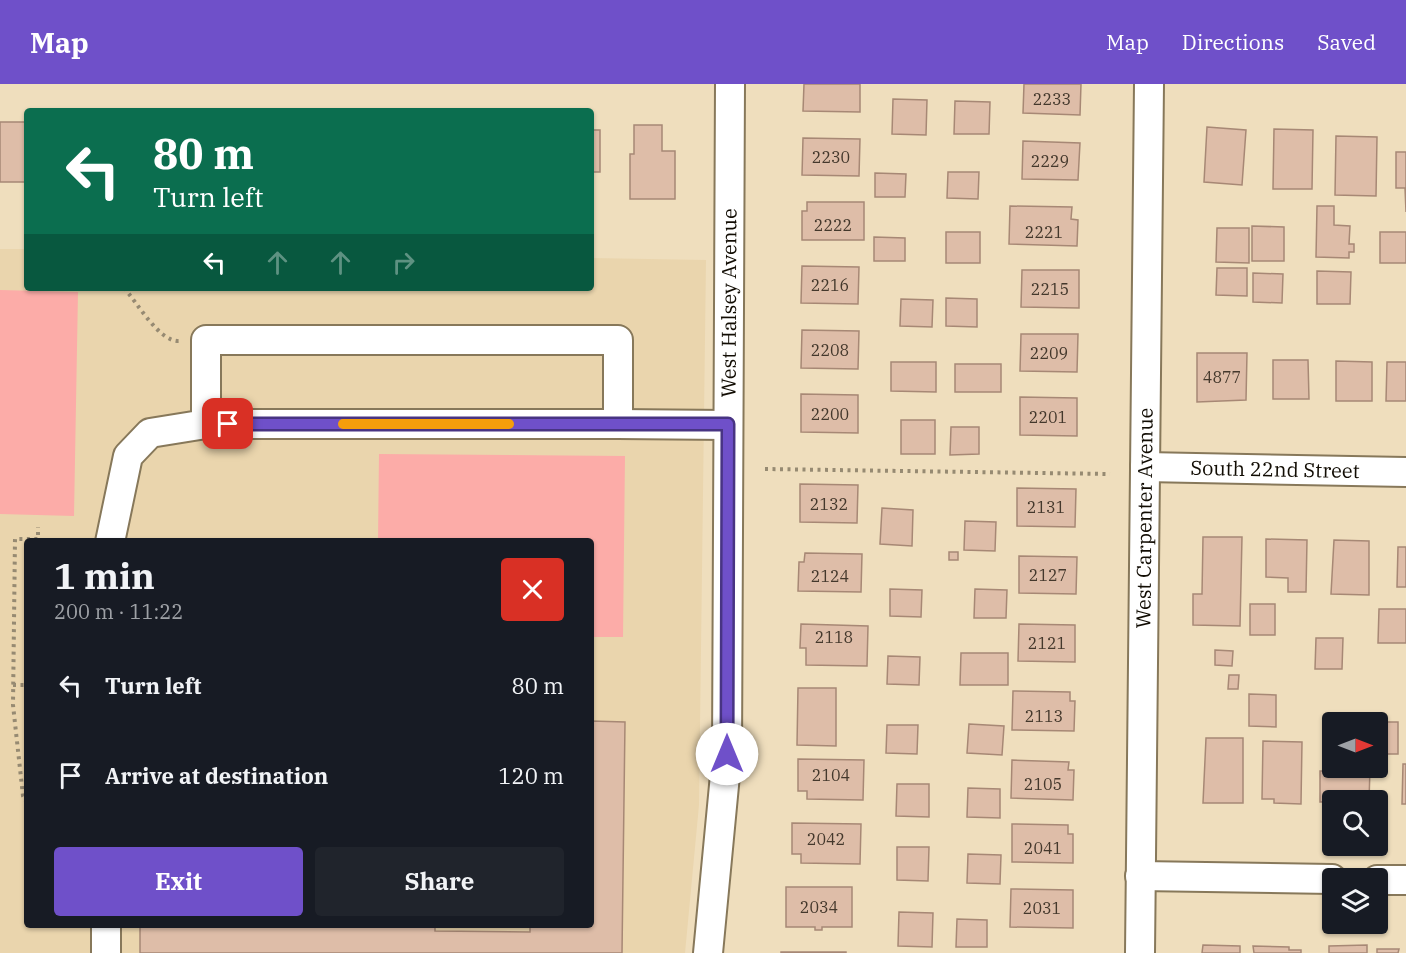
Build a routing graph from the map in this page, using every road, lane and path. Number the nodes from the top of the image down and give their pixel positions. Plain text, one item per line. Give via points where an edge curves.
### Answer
1 (730, 84) edge
2 (1149, 84) edge
3 (127, 291) edge
4 (206, 340) junction
5 (206, 424) junction
6 (618, 424) junction
7 (728, 424) junction
8 (1145, 468) junction
9 (765, 469) dead end
10 (1406, 472) edge
11 (1110, 474) dead end
12 (38, 527) dead end
13 (38, 538) edge
14 (112, 538) edge
15 (24, 539) edge
16 (13, 685) junction
17 (24, 685) edge
18 (24, 798) edge
19 (1140, 876) junction
20 (1322, 879) edge
21 (1388, 880) edge
22 (1406, 880) edge
23 (106, 928) edge
24 (106, 953) edge
25 (708, 953) edge
26 (1140, 953) edge

1 - 7 street, West Halsey Avenue
2 - 8 street, West Carpenter Avenue
3 - 4 path via 150,323 174,341
4 - 5 street
4 - 6 street via 618,340
5 - 6 street
5 - 14 street via 150,433 128,456
6 - 7 street
7 - 25 street, West Halsey Avenue via 727,754
8 - 10 street, South 22nd Street
8 - 19 street, West Carpenter Avenue
9 - 11 path
12 - 13 path
15 - 16 path via 15,539
16 - 17 path
16 - 18 path
19 - 20 street
19 - 26 street, West Carpenter Avenue
21 - 22 street
23 - 24 street

